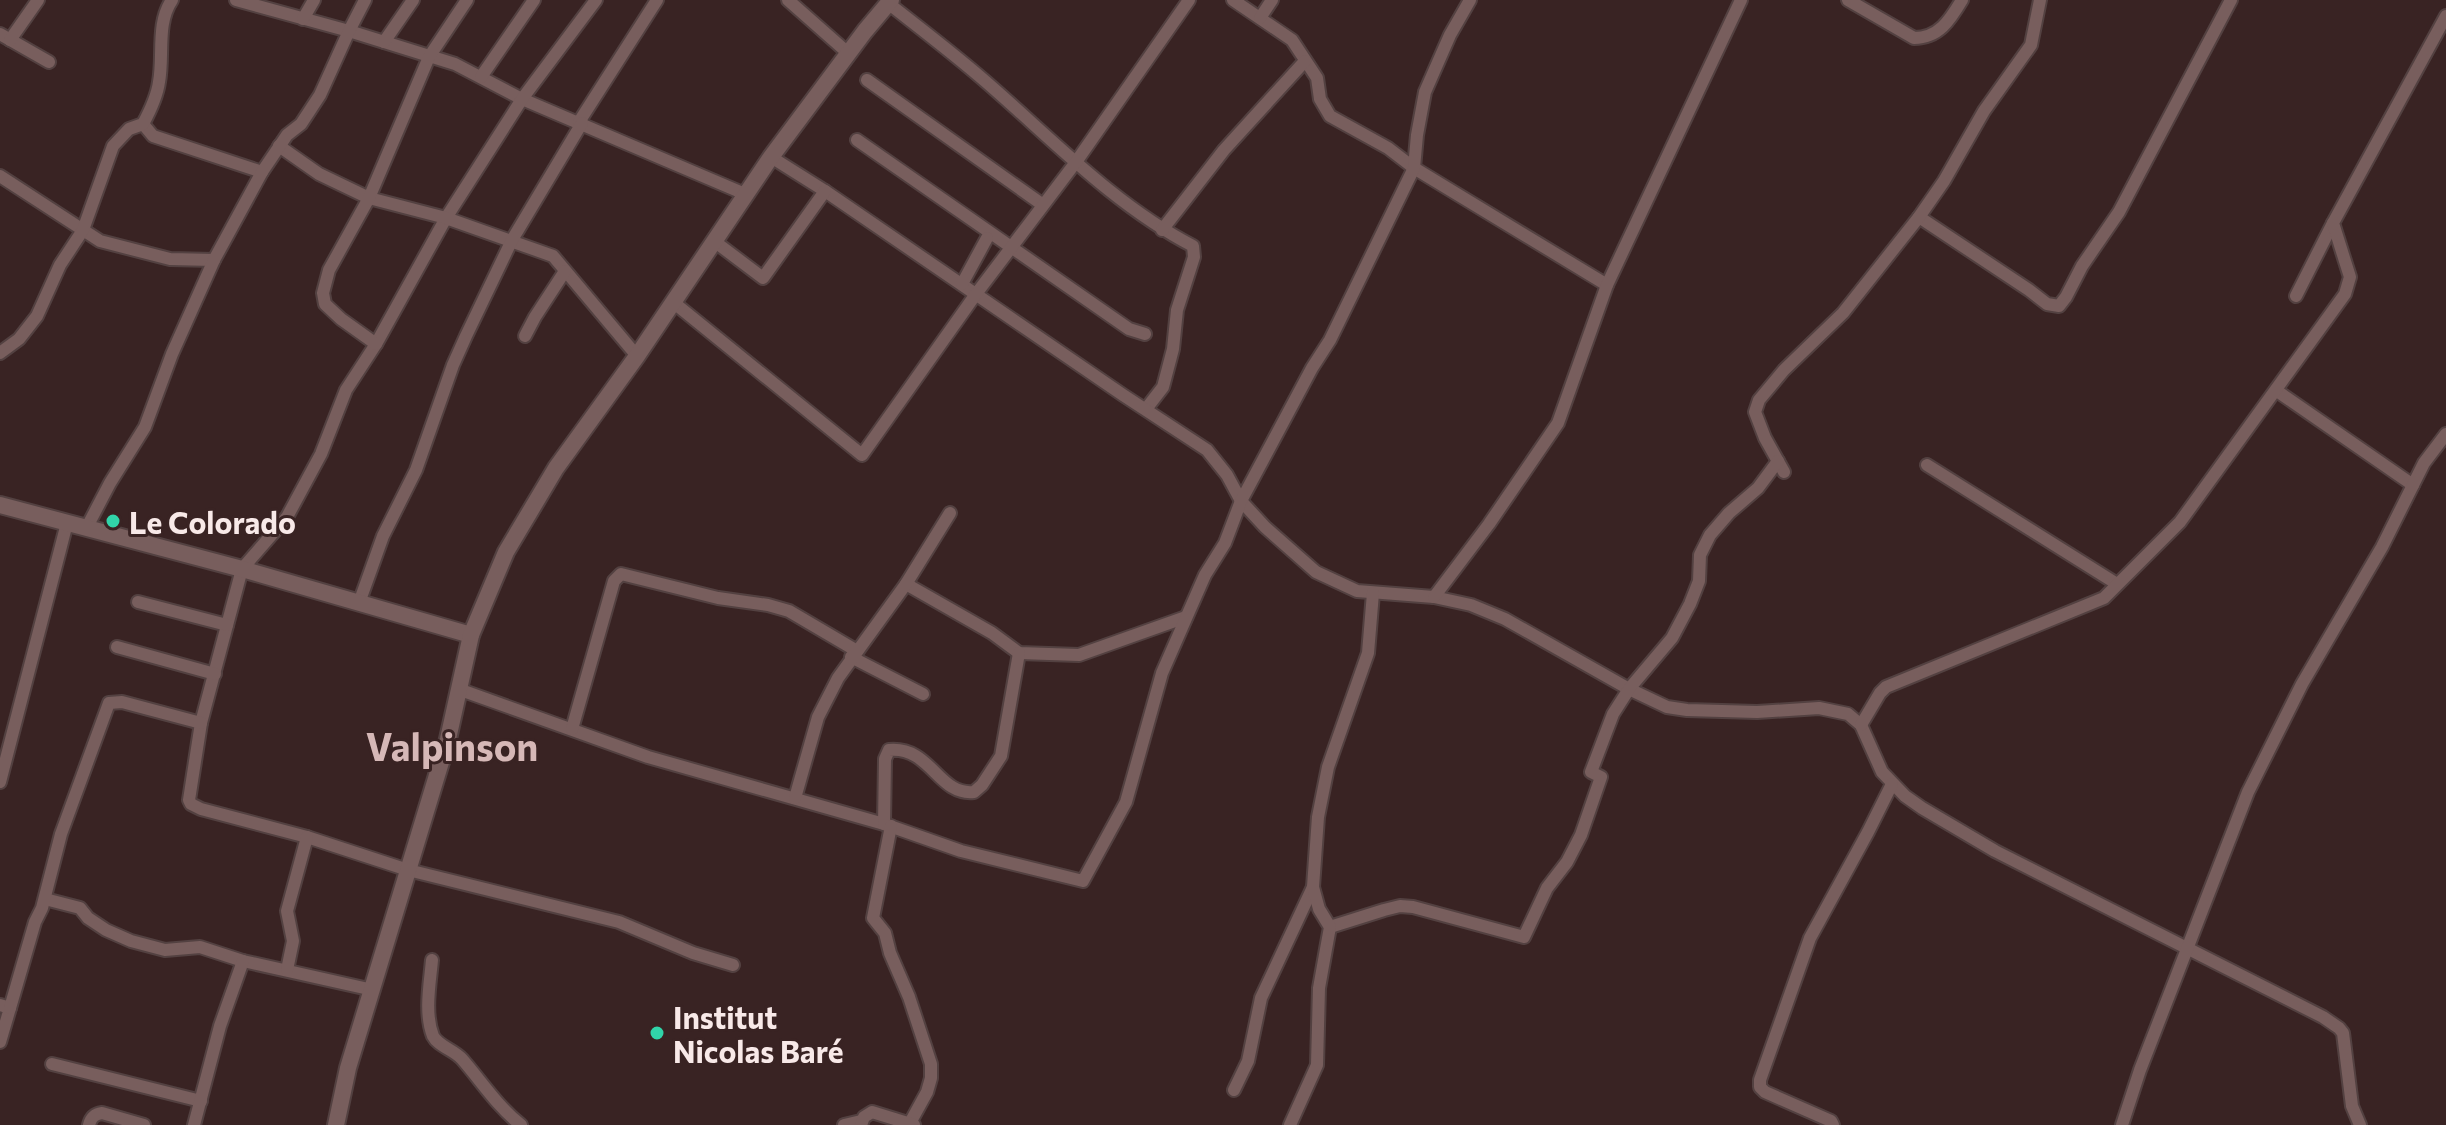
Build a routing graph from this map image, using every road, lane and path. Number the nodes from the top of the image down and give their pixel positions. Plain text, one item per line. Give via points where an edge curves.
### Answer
1 (38, 0) edge
2 (172, 0) edge
3 (314, 0) edge
4 (365, 0) edge
5 (413, 0) edge
6 (467, 0) edge
7 (534, 0) edge
8 (596, 0) edge
9 (657, 0) edge
10 (788, 0) edge
11 (1189, 0) edge
12 (1233, 0) edge
13 (1272, 0) edge
14 (1470, 0) edge
15 (1741, 0) edge
16 (1848, 0) edge
17 (1962, 0) edge
18 (2040, 0) edge
19 (2231, 0) edge
20 (239, 1) edge
21 (890, 2) edge
22 (2446, 16) edge
23 (1260, 18) junction
24 (303, 19) junction
25 (349, 31) junction
26 (5, 37) edge
27 (384, 42) junction
28 (848, 53) junction
29 (429, 57) junction
30 (1305, 61) junction
31 (49, 62) dead end
32 (481, 77) junction
33 (867, 80) dead end
34 (522, 99) junction
35 (580, 122) junction
36 (143, 124) junction
37 (857, 140) dead end
38 (279, 146) junction
39 (771, 157) junction
40 (1076, 162) junction
41 (1414, 168) junction
42 (262, 172) junction
43 (0, 176) edge
44 (825, 191) junction
45 (745, 194) junction
46 (369, 198) junction
47 (1043, 205) junction
48 (1919, 217) junction
49 (446, 218) junction
50 (2333, 223) junction
51 (83, 230) junction
52 (1162, 230) junction
53 (987, 238) dead end
54 (512, 240) junction
55 (714, 241) junction
56 (1012, 246) junction
57 (214, 260) junction
58 (565, 271) junction
59 (962, 284) junction
60 (1607, 285) junction
61 (976, 294) junction
62 (2296, 296) dead end
63 (673, 302) junction
64 (1145, 334) dead end
65 (525, 336) dead end
66 (376, 344) junction
67 (0, 353) edge
68 (637, 356) junction
69 (2277, 391) junction
70 (1146, 409) junction
71 (2446, 434) edge
72 (2433, 454) junction
73 (2446, 461) edge
74 (1927, 465) dead end
75 (2413, 485) junction
76 (1241, 501) junction
77 (0, 505) edge
78 (950, 513) dead end
79 (67, 523) junction
80 (87, 527) junction
81 (242, 569) junction
82 (906, 584) junction
83 (2117, 584) junction
84 (1373, 593) junction
85 (1434, 597) junction
86 (138, 602) dead end
87 (359, 603) junction
88 (1186, 617) junction
89 (227, 625) junction
90 (471, 635) junction
91 (117, 647) dead end
92 (1019, 653) junction
93 (854, 654) junction
94 (215, 674) junction
95 (458, 689) junction
96 (1629, 689) junction
97 (923, 694) dead end
98 (201, 723) junction
99 (1861, 725) junction
100 (572, 729) junction
101 (0, 782) edge
102 (1892, 784) junction
103 (795, 798) junction
104 (888, 825) junction
105 (307, 837) junction
106 (408, 870) junction
107 (1313, 887) junction
108 (45, 899) junction
109 (1330, 927) junction
110 (2187, 950) junction
111 (432, 960) dead end
112 (243, 961) junction
113 (733, 965) dead end
114 (287, 970) junction
115 (373, 990) junction
116 (5, 1007) edge
117 (0, 1042) edge
118 (52, 1064) dead end
119 (1234, 1090) dead end
120 (201, 1101) junction
121 (861, 1123) edge
122 (912, 1124) edge
123 (89, 1125) edge
124 (144, 1125) edge
125 (194, 1125) edge
126 (336, 1125) edge
127 (521, 1125) edge
128 (844, 1125) edge
129 (1290, 1125) edge
130 (1833, 1125) edge
131 (2122, 1125) edge
132 (2360, 1125) edge

1 - 26 street
2 - 36 street via 163,23 160,80
3 - 24 street
4 - 25 street
5 - 27 street
6 - 29 street
7 - 32 street
8 - 34 street
9 - 35 street
10 - 28 street
11 - 40 street
12 - 23 street
13 - 23 street
14 - 41 street via 1425,92
15 - 60 street
16 - 17 street via 1914,38 1924,38 1948,23
18 - 48 street via 2031,45
19 - 48 street via 2119,212 2059,306 2047,304
20 - 24 street
21 - 28 main road
21 - 40 street
22 - 50 street
23 - 30 street via 1292,40
24 - 25 street
25 - 27 street
25 - 38 street via 320,95
26 - 31 street
27 - 29 street
28 - 39 main road
29 - 32 street
29 - 46 street
30 - 41 street via 1330,116
30 - 52 street via 1224,150
32 - 34 street
33 - 47 street
34 - 35 street
34 - 49 street
35 - 45 street
35 - 54 street
36 - 42 street via 153,136
36 - 51 street via 129,129 113,146
37 - 56 street
38 - 42 street
38 - 46 street via 319,174
39 - 44 street
39 - 45 main road
40 - 47 street
40 - 52 street
41 - 60 street
41 - 76 street via 1330,340
42 - 57 street
43 - 51 street
44 - 55 street via 763,278
44 - 59 street
45 - 55 main road
46 - 49 street
46 - 66 street via 329,270 323,293 325,304
47 - 56 street
48 - 96 street via 1843,313 1759,400 1755,412 1781,466 1710,535 1700,555 1699,581 1690,604 1672,638
49 - 54 street
49 - 66 street
50 - 62 street
50 - 69 street via 2350,277 2345,294
51 - 57 street via 100,241 170,259
51 - 67 street via 37,316
52 - 70 street via 1193,246 1194,257 1177,310 1163,387
53 - 59 street
54 - 58 street via 553,256
54 - 87 street via 453,365 416,470 383,536
55 - 63 main road
56 - 61 street
56 - 64 street via 1129,329
57 - 80 street via 145,427
58 - 65 street
58 - 68 street
59 - 61 street
60 - 85 street via 1558,423
61 - 63 street via 862,455
61 - 70 street
63 - 68 main road
66 - 81 street via 346,390 321,454 287,517
68 - 90 main road via 556,468 506,552
69 - 75 street
69 - 83 street via 2180,522
70 - 76 street via 1207,450
71 - 72 street
72 - 73 street
72 - 75 street
74 - 83 street
75 - 110 street via 2248,792
76 - 84 street via 1316,572
76 - 88 street
77 - 79 main road
78 - 82 street
79 - 80 main road
79 - 101 street
80 - 81 main road
81 - 87 main road
81 - 89 street
82 - 92 street
82 - 93 street
83 - 99 street via 2104,598 1886,687
84 - 85 street
84 - 107 street via 1368,653 1324,781
85 - 96 street via 1505,619
86 - 89 street
87 - 90 main road
88 - 92 street via 1079,655
88 - 104 street via 1158,687 1126,802 1083,881 961,851
89 - 94 street
90 - 95 main road
91 - 94 street
92 - 104 street via 1001,756 982,785 974,792 958,791 923,758 889,750
93 - 97 street
93 - 100 street via 789,611 621,574 614,581
93 - 103 street via 818,717
94 - 98 street
95 - 100 street
95 - 106 main road
96 - 99 street via 1677,709 1819,708 1848,714
96 - 109 street via 1613,714 1591,772 1601,777 1581,835 1524,937 1400,906
98 - 105 street via 191,804
98 - 108 street via 109,703 61,834
99 - 102 street
100 - 103 street via 648,757
102 - 110 street via 1995,851
102 - 130 street via 1810,938 1760,1080 1765,1092
103 - 104 street
104 - 122 street via 873,918 885,933 931,1064 927,1092
105 - 106 street
105 - 114 street via 287,911 293,941
106 - 113 street via 619,922
106 - 115 main road
107 - 109 street
107 - 119 street via 1261,998 1248,1061
108 - 112 street via 80,908 93,922 131,941 165,950 200,947
108 - 116 street
109 - 129 street via 1318,998 1317,1065
110 - 131 street
110 - 132 street via 2339,1028
111 - 127 street via 429,1020 435,1038
112 - 114 street
112 - 120 street
114 - 115 street
115 - 126 main road
116 - 117 street
118 - 120 street
120 - 125 street
121 - 122 street via 872,1112
121 - 128 street
123 - 124 street via 102,1113

